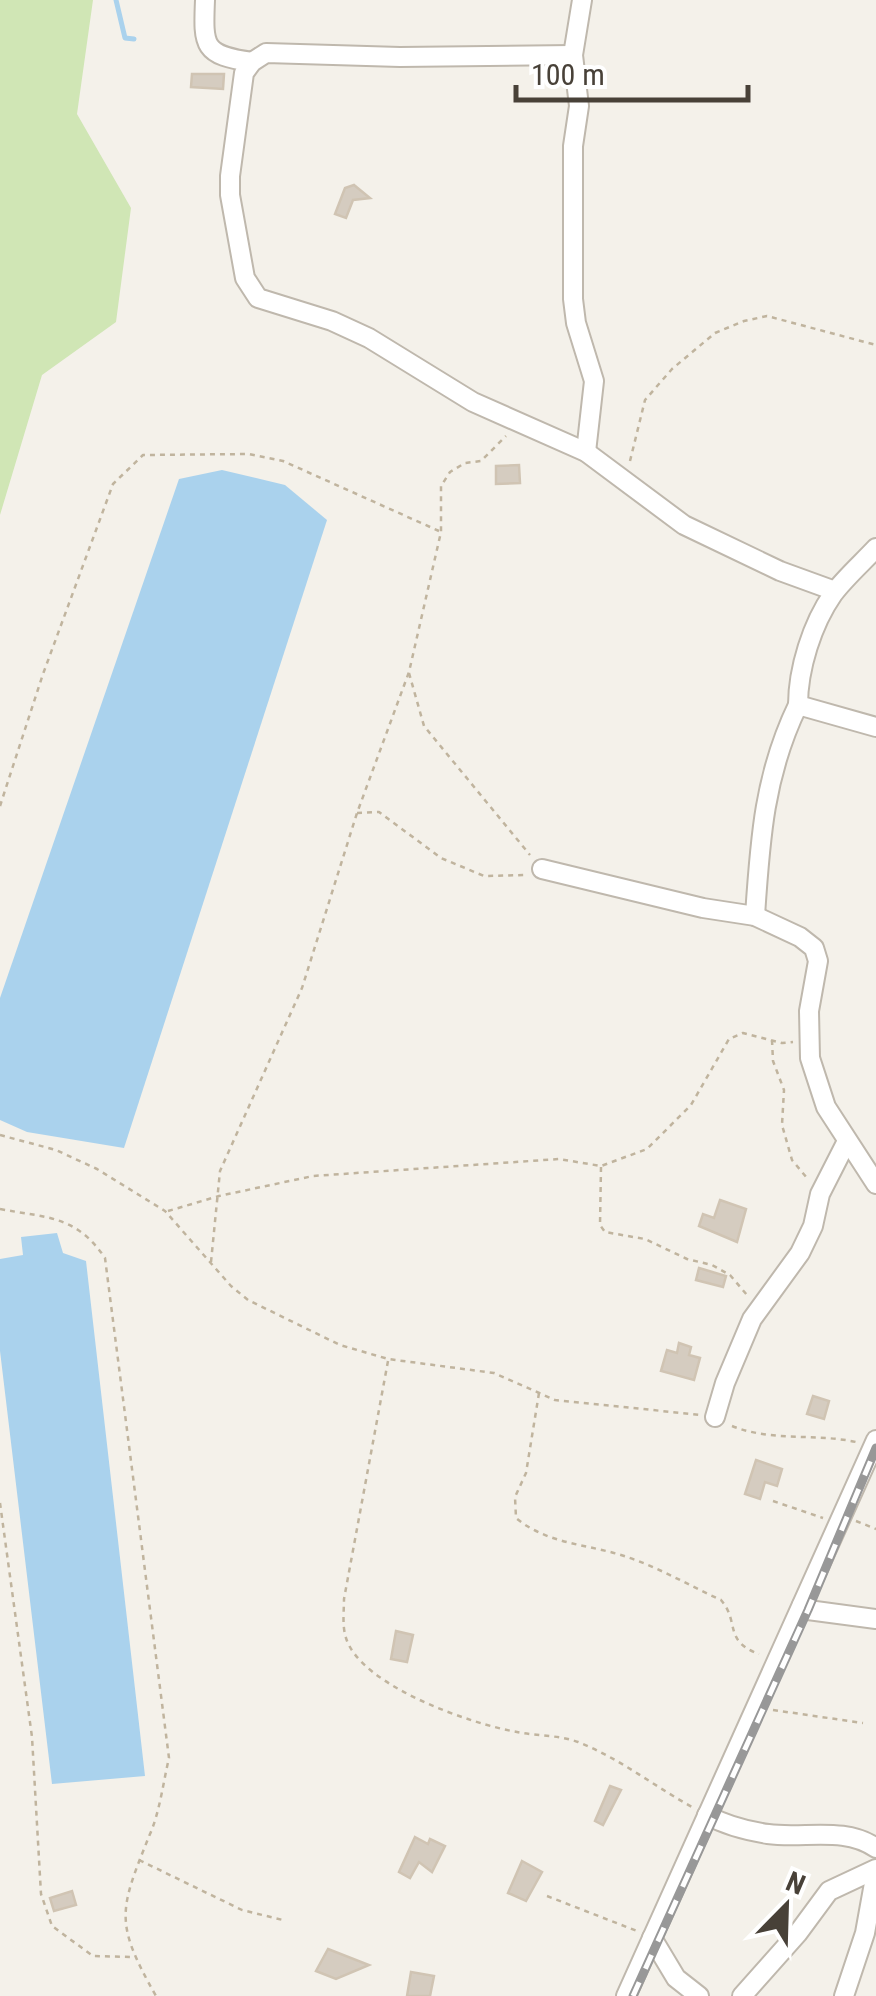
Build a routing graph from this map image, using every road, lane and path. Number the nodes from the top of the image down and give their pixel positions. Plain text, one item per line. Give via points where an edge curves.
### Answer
1 (205, 0) edge
2 (582, 0) edge
3 (573, 55) junction
4 (252, 62) junction
5 (876, 345) edge
6 (515, 422) junction
7 (586, 452) junction
8 (625, 482) junction
9 (441, 532) junction
10 (876, 548) edge
11 (835, 592) junction
12 (408, 672) junction
13 (798, 705) junction
14 (876, 728) edge
15 (0, 806) edge
16 (357, 813) junction
17 (542, 869) junction
18 (755, 916) junction
19 (772, 1040) junction
20 (810, 1041) junction
21 (0, 1134) edge
22 (847, 1141) junction
23 (601, 1166) junction
24 (876, 1184) edge
25 (820, 1194) junction
26 (218, 1196) junction
27 (0, 1209) edge
28 (165, 1212) junction
29 (211, 1264) junction
30 (758, 1308) junction
31 (388, 1359) junction
32 (715, 1417) dead end
33 (876, 1440) edge
34 (773, 1501) dead end
35 (0, 1502) edge
36 (842, 1517) junction
37 (876, 1529) edge
38 (802, 1606) junction
39 (876, 1619) edge
40 (778, 1659) junction
41 (758, 1705) junction
42 (863, 1724) dead end
43 (708, 1815) junction
44 (876, 1848) edge
45 (138, 1860) junction
46 (876, 1870) edge
47 (547, 1896) dead end
48 (283, 1920) dead end
49 (652, 1938) junction
50 (134, 1956) junction
51 (156, 1996) edge
52 (626, 1996) edge
53 (699, 1996) edge
54 (742, 1996) edge
55 (844, 1996) edge

1 - 4 street via 210,50
2 - 3 street
3 - 4 street via 266,54
3 - 7 street via 579,106 573,299 594,381
4 - 6 street via 241,86 230,176 250,288 272,304 368,338
5 - 8 path via 767,316 715,332 645,400
6 - 7 street
6 - 9 path via 481,461 450,472 442,486
7 - 8 street
8 - 11 street via 684,525
9 - 12 path
9 - 15 path via 283,461 250,454 143,455 113,484
10 - 11 street
11 - 13 street via 804,662
12 - 16 path
12 - 17 path via 424,726
13 - 14 street
13 - 18 street via 767,786
16 - 17 path via 379,812 440,858 484,876
16 - 26 path via 302,988 220,1171
17 - 18 street
18 - 20 street via 814,948
19 - 20 path
19 - 23 path via 743,1033 729,1040 691,1105 669,1127 647,1148
19 - 25 path via 792,1160
20 - 22 street via 821,1094
21 - 28 path via 56,1150
22 - 24 street
22 - 25 street
23 - 26 path via 559,1159 314,1176
23 - 30 path via 605,1232 645,1239 712,1265
25 - 30 street via 800,1253
26 - 28 path
26 - 29 path
27 - 45 path via 71,1223 105,1258 169,1758
28 - 29 path
29 - 31 path via 268,1312
30 - 32 street
31 - 40 path via 494,1373 540,1392 516,1518 530,1530 688,1582 728,1608 740,1645
31 - 43 path via 344,1599 346,1638 355,1654 372,1672 441,1710 572,1740 612,1756
33 - 36 street
34 - 36 path
35 - 50 path via 32,1737 42,1894 52,1926 93,1956
36 - 37 path
36 - 38 street
38 - 39 street
38 - 40 street
40 - 41 street
41 - 42 path
41 - 43 street
43 - 44 street via 768,1834 859,1838
43 - 49 street
45 - 48 path via 242,1910
45 - 50 path via 124,1918
46 - 54 street via 829,1891
46 - 55 street
47 - 49 path
49 - 52 street
49 - 53 street via 676,1978
50 - 51 path

